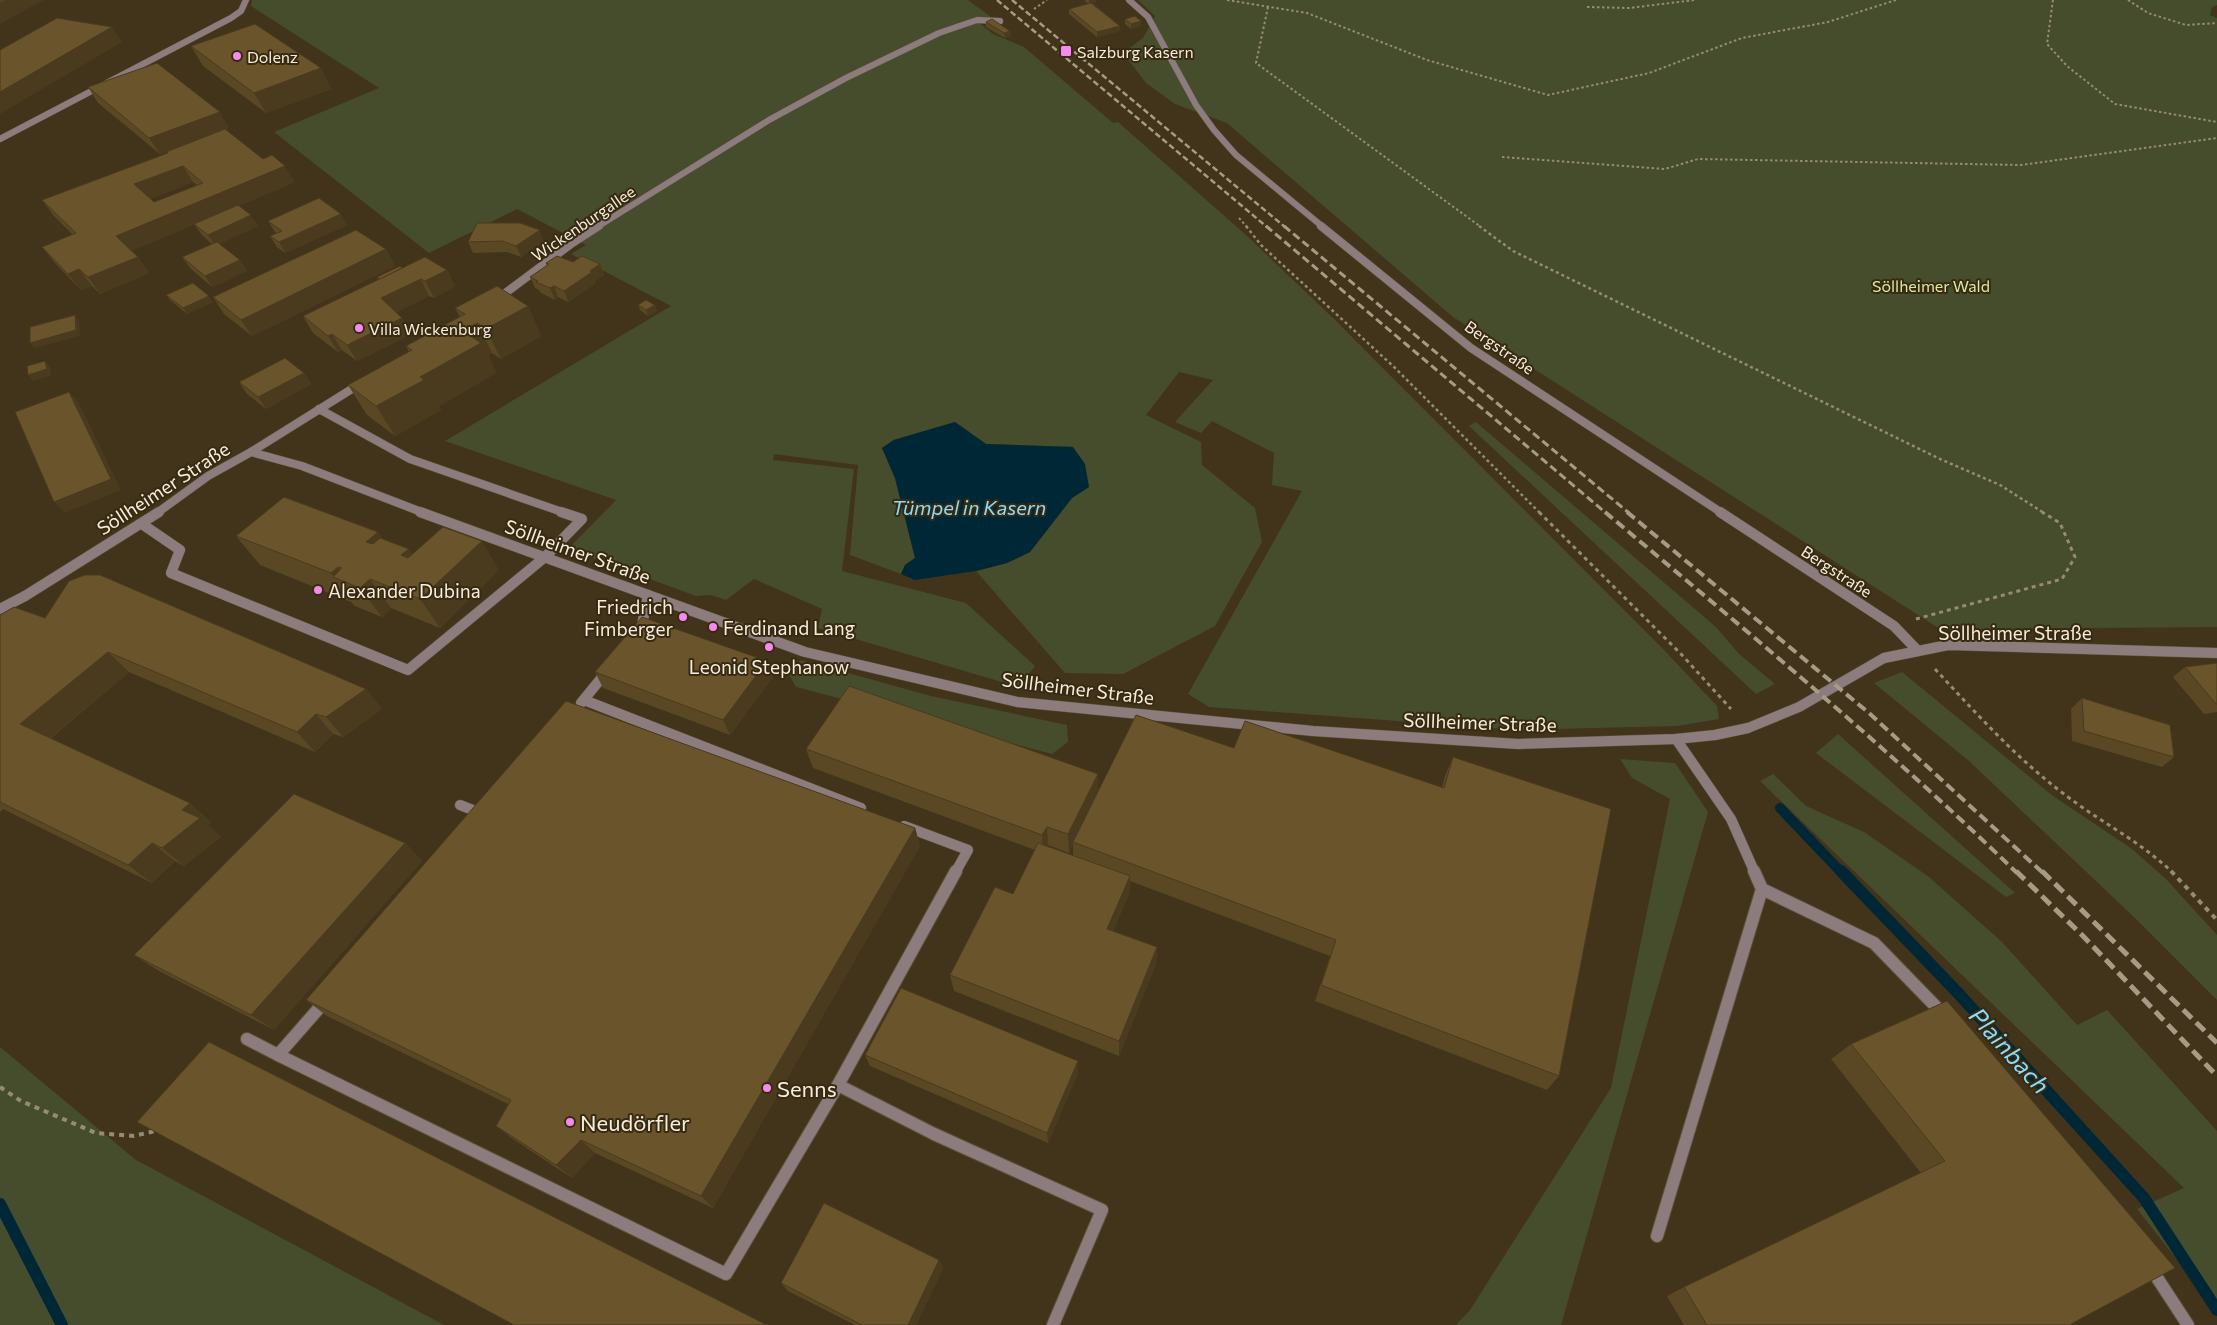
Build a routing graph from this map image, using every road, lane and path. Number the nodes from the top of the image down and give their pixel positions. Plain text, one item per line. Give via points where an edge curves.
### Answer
1 (246, 0) edge
2 (1048, 0) edge
3 (1129, 0) edge
4 (1227, 0) edge
5 (1695, 0) edge
6 (1896, 0) edge
7 (2053, 0) edge
8 (2128, 0) edge
9 (1268, 6) junction
10 (1587, 7) dead end
11 (1034, 9) dead end
12 (1000, 21) dead end
13 (2217, 24) edge
14 (2217, 122) edge
15 (2217, 138) edge
16 (0, 139) edge
17 (1502, 157) dead end
18 (1239, 218) dead end
19 (488, 305) edge
20 (370, 378) edge
21 (319, 409) junction
22 (251, 452) junction
23 (142, 524) junction
24 (545, 557) junction
25 (648, 595) junction
26 (0, 609) edge
27 (1894, 626) junction
28 (636, 636) edge
29 (1918, 651) junction
30 (2217, 653) edge
31 (613, 664) edge
32 (584, 700) junction
33 (572, 714) edge
34 (1748, 728) junction
35 (1676, 739) junction
36 (460, 805) dead end
37 (485, 815) edge
38 (876, 815) edge
39 (895, 822) edge
40 (1762, 889) junction
41 (2217, 920) edge
42 (336, 987) edge
43 (1951, 1023) edge
44 (247, 1039) edge
45 (278, 1055) junction
46 (838, 1085) junction
47 (0, 1087) edge
48 (155, 1131) edge
49 (1657, 1236) dead end
50 (2145, 1260) edge
51 (1053, 1325) edge
52 (2188, 1325) edge

1 - 16 street via 246,5 224,22
2 - 11 path
3 - 27 street, Bergstraße via 1148,16 1196,105 1214,130 1236,155 1300,209 1471,348
4 - 9 path
5 - 10 path via 1629,8
6 - 9 path via 1828,22 1742,38 1650,73 1548,95 1427,60 1307,13
7 - 14 path via 2047,44 2067,66 2115,104
8 - 13 path via 2148,13 2186,25
9 - 27 path via 1256,63 1513,251 2000,486 2060,523 2076,557 2062,579
12 - 19 street, Wickenburgallee via 977,20 939,33 769,120 571,244
15 - 17 path via 2021,165 1698,159 1666,169
18 - 34 path via 1262,245 1394,367 1681,654
20 - 21 street
21 - 22 street
21 - 24 street via 410,459 582,519
22 - 23 street, Söllheimer Straße via 208,476
22 - 24 street, Söllheimer Straße via 302,466
23 - 24 street via 180,550 171,573 408,670
23 - 26 street, Söllheimer Straße
24 - 25 street, Söllheimer Straße
25 - 28 street via 642,629
25 - 35 street, Söllheimer Straße via 805,652 1017,702 1313,731 1518,744
27 - 29 street, Bergstraße
29 - 30 street, Söllheimer Straße via 1948,645
29 - 34 street, Söllheimer Straße via 1884,658 1799,707
29 - 41 path via 2035,770 2066,796 2148,851 2180,879
31 - 32 street
32 - 33 street
32 - 38 street
34 - 35 street, Söllheimer Straße
35 - 40 street via 1731,819
36 - 37 street
39 - 46 street via 968,850
40 - 43 street via 1874,943
40 - 49 street
42 - 45 street
44 - 45 street
45 - 46 street via 726,1274
46 - 51 street via 934,1134 1102,1210
47 - 48 path via 21,1101 96,1133 134,1136
50 - 52 street

